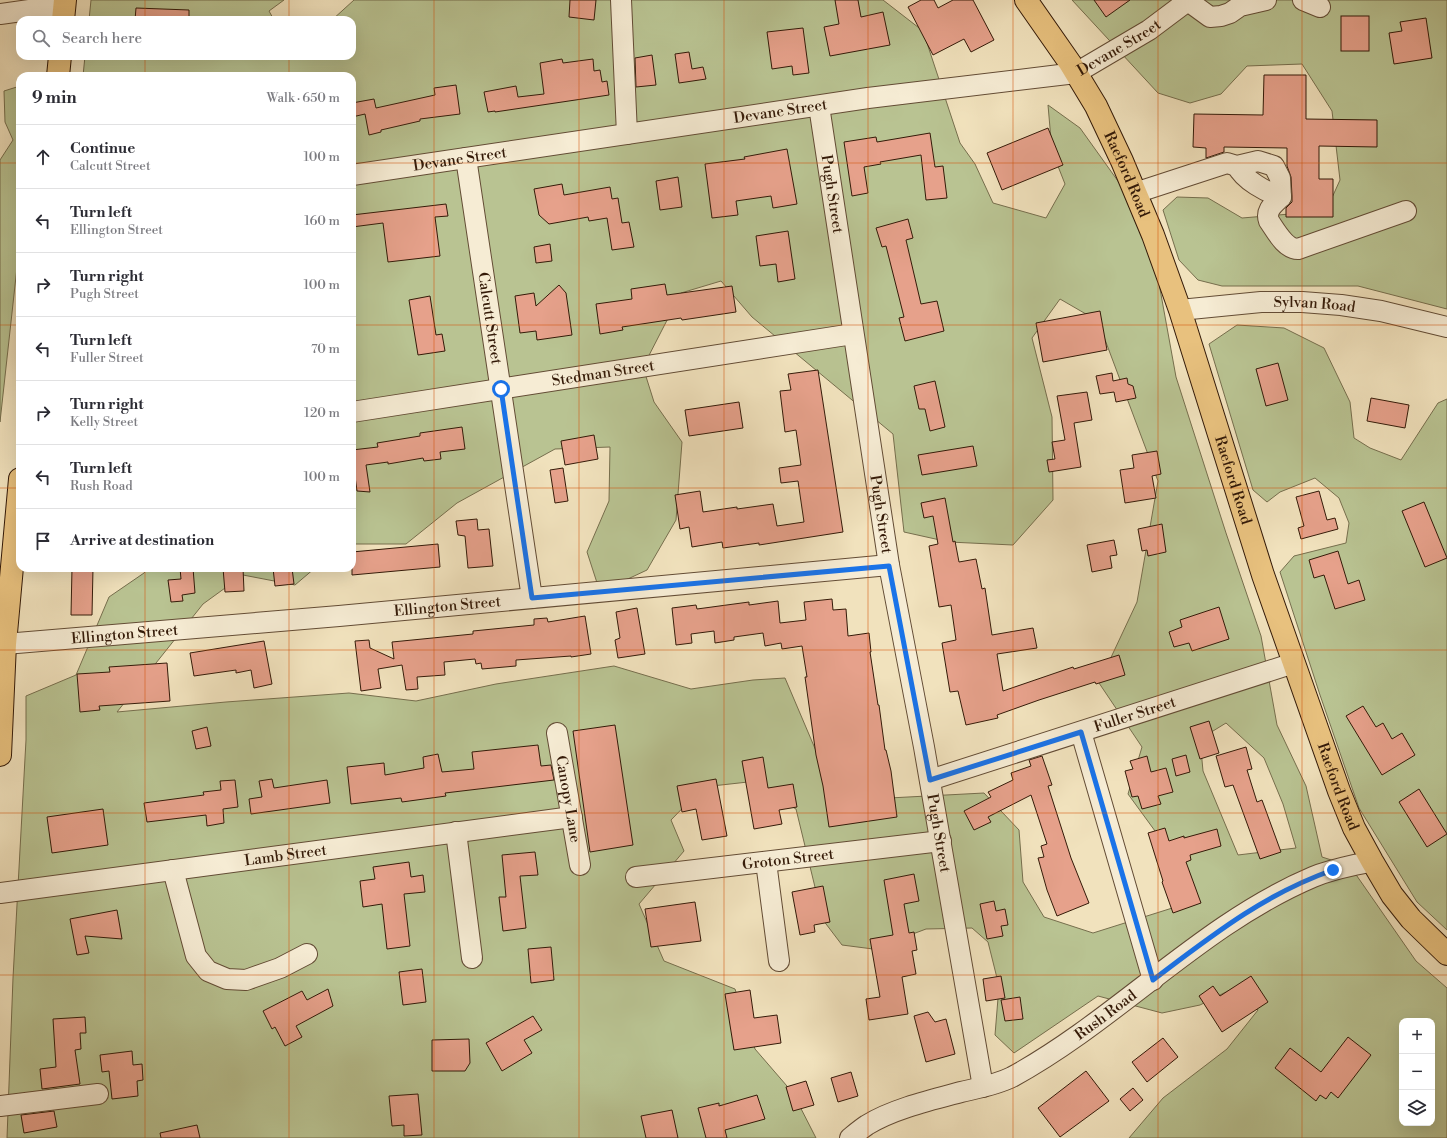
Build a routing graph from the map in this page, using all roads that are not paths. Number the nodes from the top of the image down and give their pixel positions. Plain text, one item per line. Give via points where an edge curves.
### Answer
1 (621, 0) edge
2 (1026, 0) edge
3 (1266, 0) edge
4 (1188, 1) edge
5 (64, 8) edge
6 (0, 14) edge
7 (60, 60) edge
8 (58, 72) edge
9 (1076, 73) junction
10 (819, 106) junction
11 (627, 134) junction
12 (466, 158) junction
13 (356, 174) edge
14 (1135, 193) junction
15 (1406, 210) dead end
16 (1180, 310) junction
17 (1447, 327) edge
18 (853, 334) junction
19 (501, 389) junction
20 (356, 411) edge
21 (16, 502) edge
22 (6, 559) edge
23 (889, 566) junction
24 (532, 598) junction
25 (5, 644) junction
26 (1294, 663) junction
27 (1081, 732) junction
28 (558, 733) dead end
29 (0, 755) edge
30 (930, 780) junction
31 (572, 817) junction
32 (456, 832) junction
33 (941, 842) junction
34 (1372, 861) junction
35 (766, 862) junction
36 (580, 865) dead end
37 (174, 870) junction
38 (636, 877) dead end
39 (0, 893) edge
40 (307, 954) dead end
41 (1447, 954) edge
42 (472, 958) dead end
43 (779, 961) dead end
44 (1153, 980) junction
45 (982, 1087) junction
46 (98, 1094) dead end
47 (0, 1106) edge
48 (850, 1138) edge

1 - 11 street
2 - 9 main road, Raeford Road
3 - 4 street via 1240,6 1221,16 1210,17
4 - 9 street, Devane Street via 1149,30
5 - 6 street
7 - 8 main road
9 - 10 street, Devane Street
9 - 14 main road, Raeford Road via 1096,106
10 - 11 street, Devane Street
10 - 18 street, Pugh Street
11 - 12 street, Devane Street
12 - 13 street, Devane Street
12 - 19 street, Calcutt Street
14 - 15 street via 1227,164 1236,166 1258,161 1274,166 1280,178 1281,198 1268,211 1267,216 1287,246 1293,249
14 - 16 main road, Raeford Road
16 - 17 street, Sylvan Road via 1261,302 1302,302 1381,311
16 - 26 main road, Raeford Road via 1263,575
18 - 19 street, Stedman Street
18 - 23 street, Pugh Street
19 - 20 street, Stedman Street
19 - 24 street, Calcutt Street
21 - 22 main road
22 - 25 main road
23 - 24 street, Ellington Street
23 - 30 street, Pugh Street
24 - 25 street, Ellington Street
25 - 29 main road
26 - 27 street, Fuller Street
26 - 34 main road, Raeford Road via 1338,791
27 - 30 street, Fuller Street
27 - 44 street
28 - 31 street, Canopy Lane
30 - 33 street, Pugh Street
31 - 32 street, Lamb Street
31 - 36 street, Canopy Lane
32 - 37 street, Lamb Street
32 - 42 street
33 - 35 street, Groton Street
33 - 45 street, Pugh Street
34 - 41 main road, Raeford Road via 1392,895 1411,919
34 - 44 street, Rush Road via 1314,877 1269,899 1226,925
35 - 38 street, Groton Street
35 - 43 street
37 - 39 street, Lamb Street
37 - 40 street via 196,956 208,971 227,979 246,980 280,968
44 - 45 street, Rush Road via 1055,1051 1003,1082
45 - 48 street, Rush Road via 895,1112 868,1125
46 - 47 street

